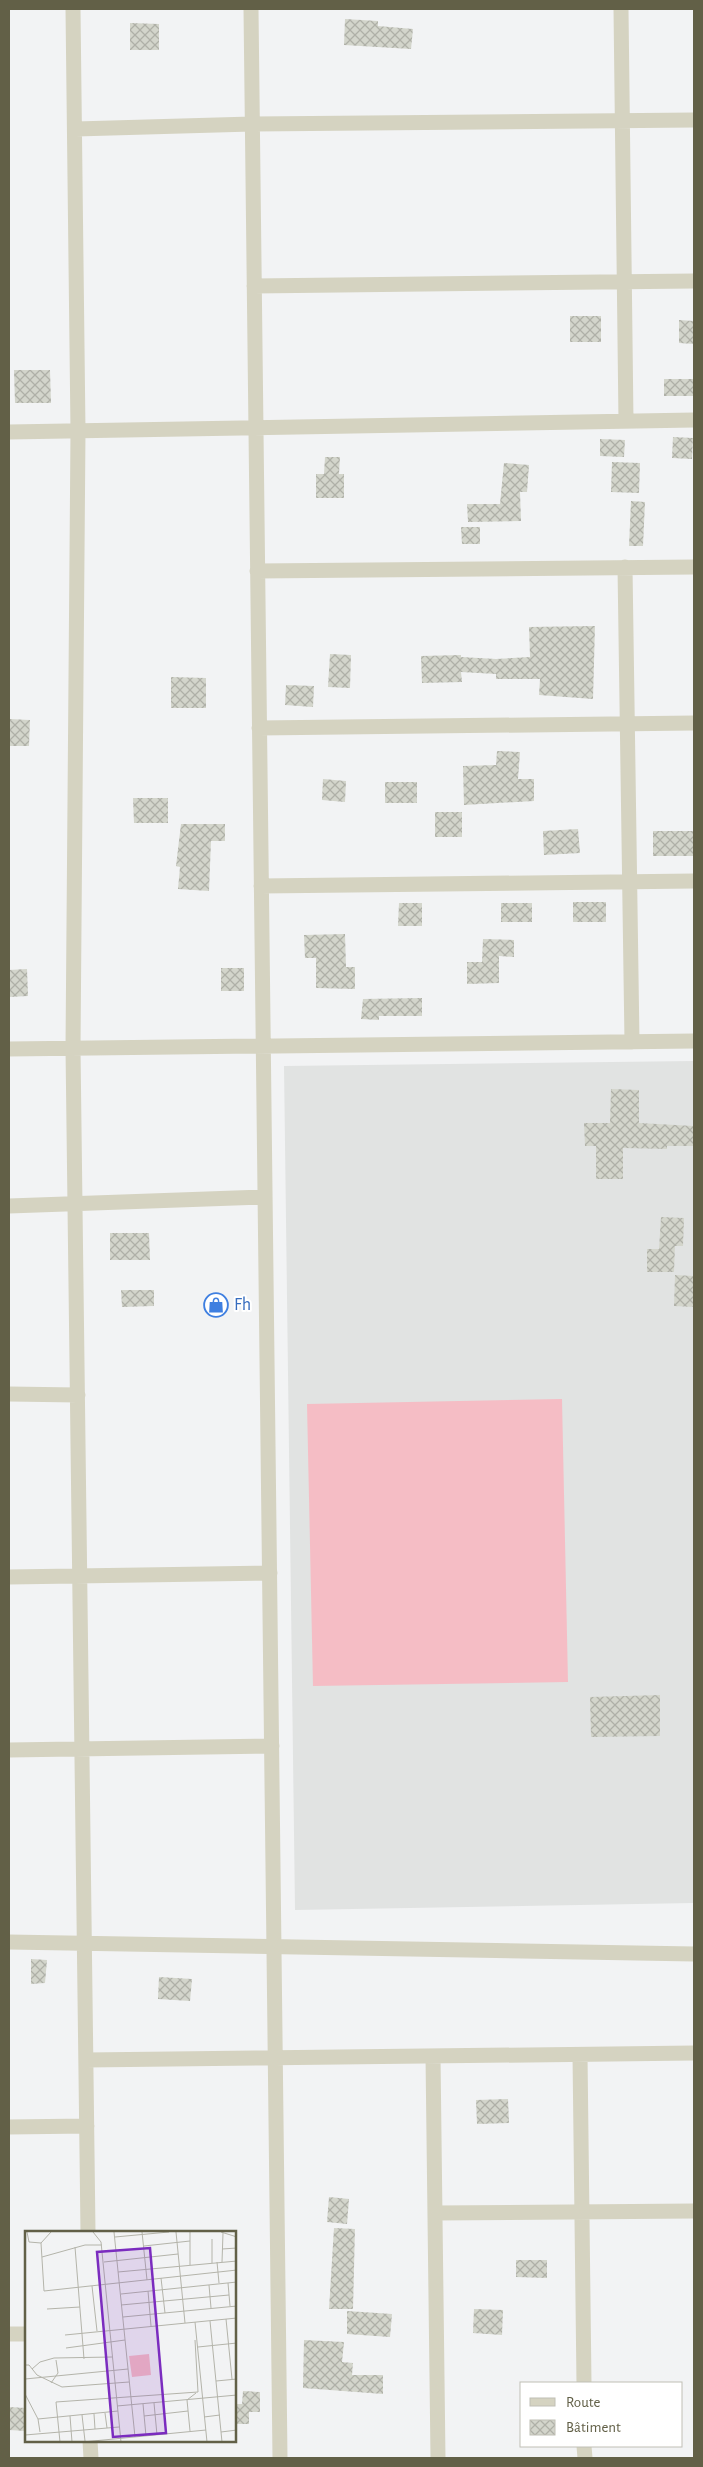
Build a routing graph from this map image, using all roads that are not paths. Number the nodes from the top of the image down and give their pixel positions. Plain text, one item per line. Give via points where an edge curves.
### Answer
1 (73, 9) edge
2 (251, 9) edge
3 (621, 9) edge
4 (622, 120) junction
5 (694, 120) edge
6 (252, 124) junction
7 (76, 129) junction
8 (694, 281) edge
9 (624, 282) junction
10 (254, 286) junction
11 (694, 420) edge
12 (626, 421) junction
13 (256, 428) junction
14 (78, 431) junction
15 (9, 432) edge
16 (625, 567) junction
17 (694, 567) edge
18 (257, 571) junction
19 (694, 723) edge
20 (627, 724) junction
21 (259, 728) junction
22 (630, 882) junction
23 (694, 882) edge
24 (261, 886) junction
25 (694, 1041) edge
26 (632, 1042) junction
27 (263, 1046) junction
28 (73, 1048) junction
29 (9, 1049) edge
30 (265, 1197) junction
31 (75, 1204) junction
32 (9, 1206) edge
33 (9, 1394) edge
34 (78, 1395) junction
35 (270, 1573) junction
36 (9, 1577) edge
37 (80, 1578) junction
38 (272, 1746) junction
39 (82, 1749) junction
40 (9, 1750) edge
41 (9, 1942) edge
42 (85, 1943) junction
43 (275, 1946) junction
44 (694, 1954) edge
45 (694, 2053) edge
46 (580, 2055) junction
47 (433, 2056) junction
48 (275, 2058) junction
49 (86, 2060) junction
50 (87, 2126) junction
51 (9, 2127) edge
52 (694, 2210) edge
53 (582, 2212) junction
54 (435, 2213) junction
55 (88, 2231) edge
56 (9, 2334) edge
57 (25, 2334) edge
58 (584, 2382) edge
59 (90, 2442) edge
60 (90, 2458) edge
61 (280, 2458) edge
62 (438, 2458) edge

1 - 7 street
2 - 6 street
3 - 4 street
4 - 5 street
4 - 6 street
4 - 9 street
6 - 7 street
6 - 10 street
7 - 14 street
8 - 9 street
9 - 10 street
9 - 12 street
10 - 13 street
11 - 12 street
12 - 13 street
13 - 14 street
13 - 18 street
14 - 15 street
14 - 28 street
16 - 17 street
16 - 18 street
16 - 20 street
18 - 21 street
19 - 20 street
20 - 21 street
20 - 22 street
21 - 24 street
22 - 23 street
22 - 24 street
22 - 26 street
24 - 27 street
25 - 26 street
26 - 27 street
27 - 28 street
27 - 30 street
28 - 29 street
28 - 31 street
30 - 31 street
30 - 35 street
31 - 32 street
31 - 34 street
33 - 34 street
34 - 37 street
35 - 37 street
35 - 38 street
36 - 37 street
37 - 39 street
38 - 39 street
38 - 43 street
39 - 40 street
39 - 42 street
41 - 42 street
42 - 43 street
42 - 49 street
43 - 44 street
43 - 48 street
45 - 46 street
46 - 47 street
46 - 53 street
47 - 48 street
47 - 54 street
48 - 49 street
48 - 61 street
49 - 50 street
50 - 51 street
50 - 55 street
52 - 53 street
53 - 54 street
53 - 58 street
54 - 62 street
56 - 57 street
59 - 60 street

